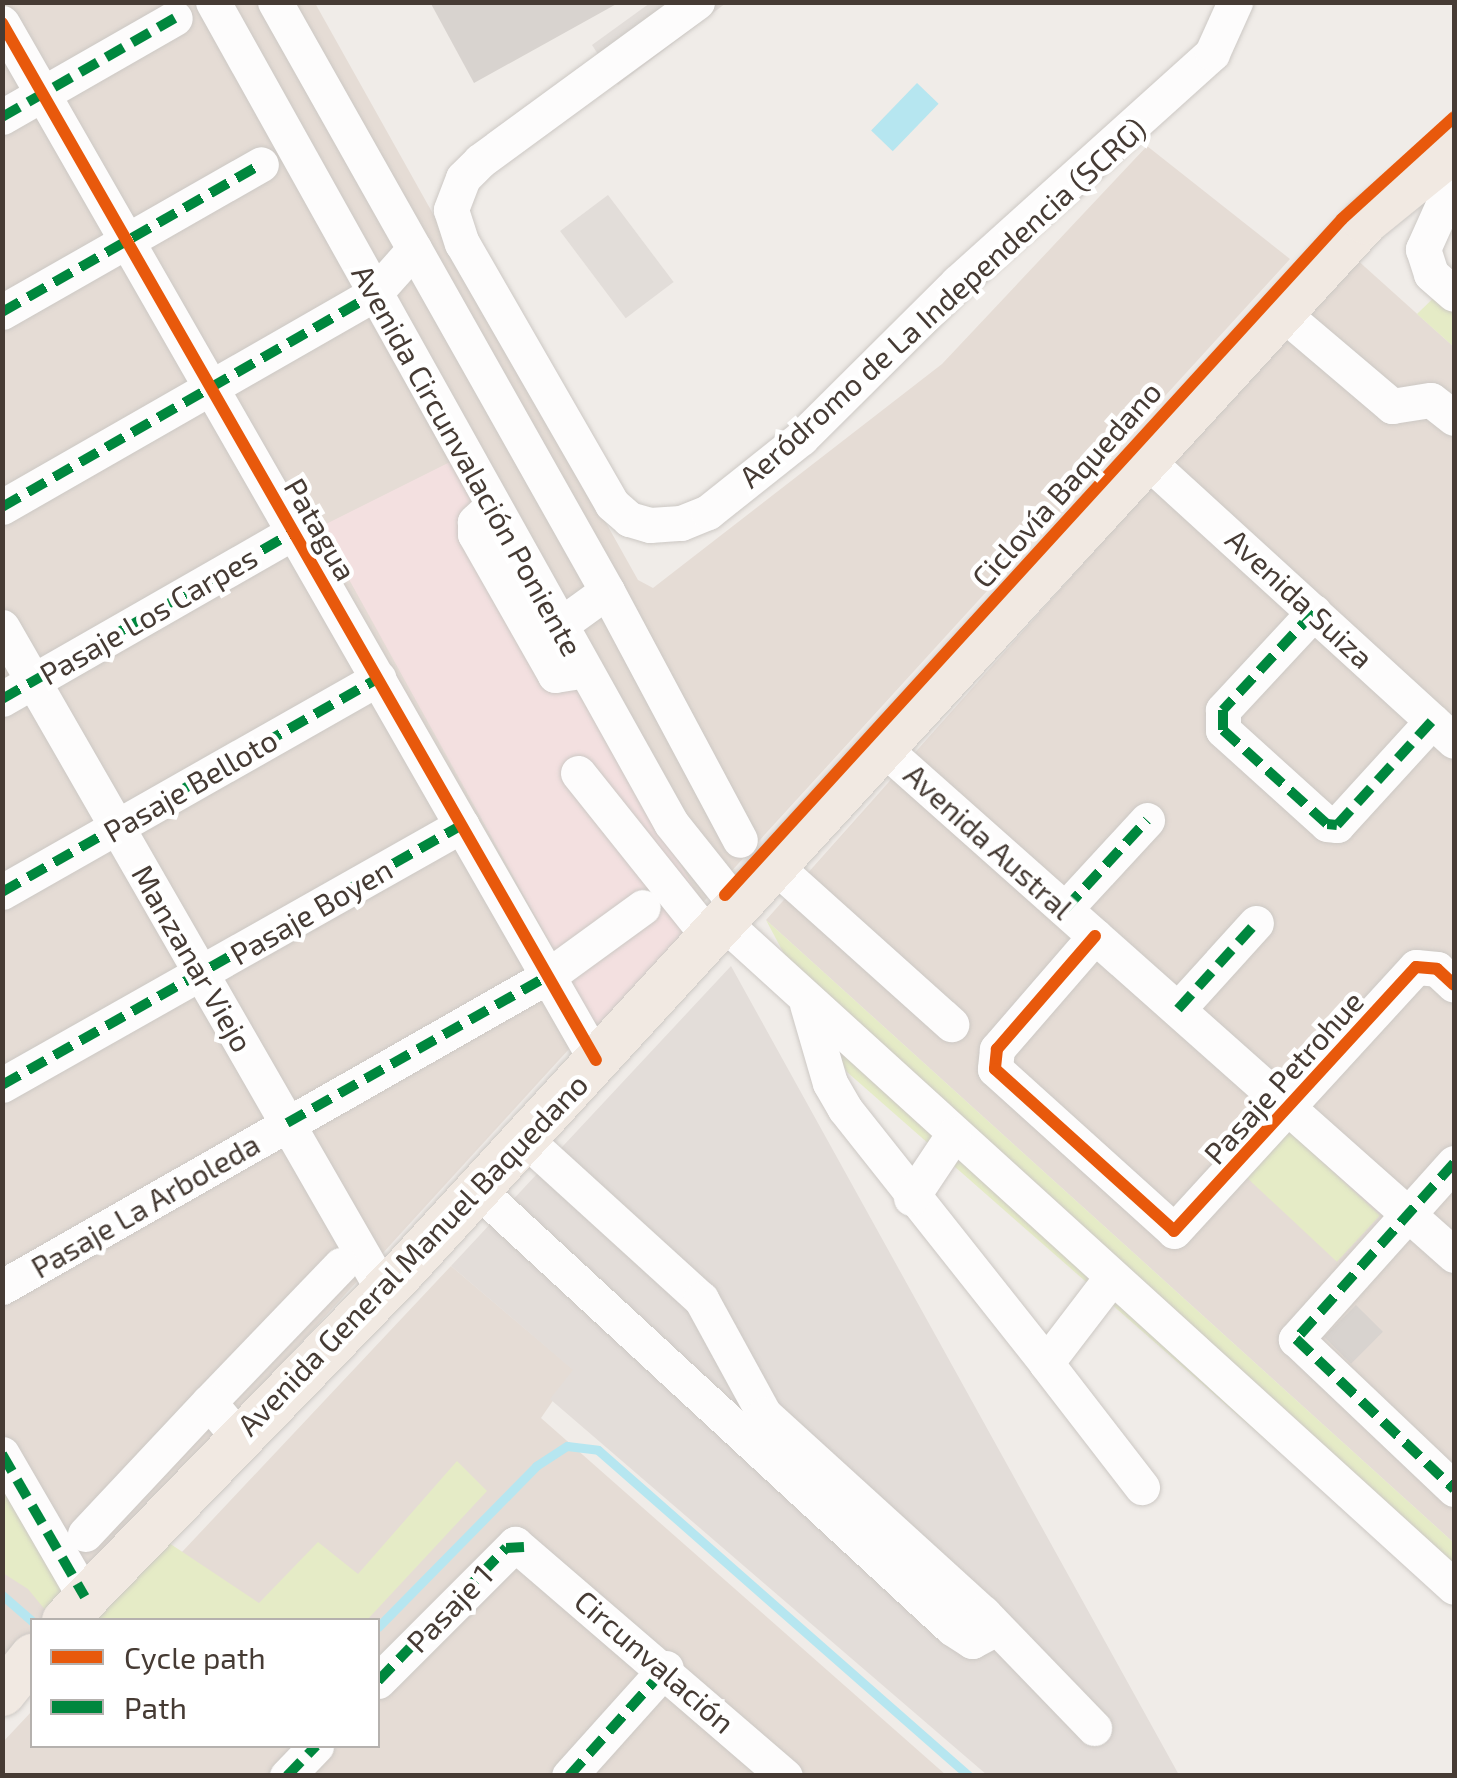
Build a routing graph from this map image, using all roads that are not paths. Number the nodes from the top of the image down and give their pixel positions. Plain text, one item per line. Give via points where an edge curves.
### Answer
1 (213, 2) edge
2 (275, 2) edge
3 (697, 2) edge
4 (1235, 2) edge
5 (175, 18) dead end
6 (2, 23) edge
7 (43, 94) junction
8 (2, 117) edge
9 (261, 164) dead end
10 (1454, 173) edge
11 (127, 240) junction
12 (414, 249) junction
13 (375, 293) junction
14 (1454, 294) edge
15 (2, 312) edge
16 (1280, 312) junction
17 (211, 387) junction
18 (1454, 418) edge
19 (1143, 457) junction
20 (493, 505) junction
21 (2, 506) edge
22 (294, 532) junction
23 (607, 590) junction
24 (1314, 612) junction
25 (560, 625) junction
26 (2, 627) edge
27 (585, 670) junction
28 (378, 678) junction
29 (34, 681) junction
30 (2, 698) edge
31 (1444, 731) edge
32 (882, 746) junction
33 (578, 773) dead end
34 (1148, 820) dead end
35 (462, 825) junction
36 (117, 827) junction
37 (757, 853) junction
38 (2, 892) edge
39 (643, 907) dead end
40 (1065, 909) junction
41 (723, 922) junction
42 (1256, 923) dead end
43 (1094, 936) junction
44 (201, 973) junction
45 (548, 976) junction
46 (1454, 985) edge
47 (807, 1004) junction
48 (1178, 1009) junction
49 (950, 1024) dead end
50 (596, 1060) junction
51 (2, 1085) edge
52 (1289, 1108) junction
53 (287, 1123) junction
54 (953, 1135) junction
55 (524, 1139) junction
56 (1454, 1163) edge
57 (478, 1190) junction
58 (911, 1198) junction
59 (1407, 1212) junction
60 (1454, 1255) edge
61 (341, 1264) dead end
62 (1111, 1278) junction
63 (2, 1287) edge
64 (383, 1290) junction
65 (1046, 1363) junction
66 (209, 1402) junction
67 (238, 1437) junction
68 (2, 1454) edge
69 (1142, 1487) dead end
70 (1454, 1489) edge
71 (85, 1534) dead end
72 (524, 1547) joint
73 (1454, 1588) edge
74 (75, 1609) edge
75 (995, 1629) junction
76 (30, 1658) edge
77 (666, 1668) junction
78 (380, 1680) edge
79 (2, 1693) edge
80 (1094, 1728) dead end
81 (314, 1748) edge
82 (287, 1776) edge
83 (569, 1776) edge
84 (786, 1776) edge

1 - 13 street, Avenida Circunvalación Poniente
2 - 12 street
3 - 4 street, Aeródromo de La Independencia (SCRG) via 480,160 463,178 451,210 462,243 612,504 629,520 650,525 708,512 801,438 958,282 1212,53
5 - 7 street
6 - 7 street, Patagua
7 - 8 street
7 - 11 street, Patagua
9 - 11 street
10 - 14 street via 1423,249 1431,274
10 - 16 main road, Avenida General Manuel Baquedano via 1364,221
11 - 15 street
11 - 17 street, Patagua
12 - 13 street
12 - 23 street
13 - 17 street
13 - 20 street, Avenida Circunvalación Poniente
16 - 18 street via 1392,406 1431,400
16 - 19 main road, Avenida General Manuel Baquedano
17 - 21 street
17 - 22 street, Patagua
19 - 24 street, Avenida Suiza
19 - 32 main road, Avenida General Manuel Baquedano
20 - 25 street, Avenida Circunvalación Poniente
20 - 27 street via 473,525 484,551 555,675
22 - 28 street, Patagua
22 - 29 street, Pasaje Los Carpes
23 - 25 street
23 - 37 street
24 - 31 street, Avenida Suiza
24 - 31 street via 1218,719 1327,824 1337,824
25 - 27 street, Avenida Circunvalación Poniente
26 - 29 street, Manzanar Viejo
27 - 41 street, Avenida Circunvalación Poniente
28 - 35 street, Patagua
28 - 36 street, Pasaje Belloto
29 - 30 street, Pasaje Los Carpes
29 - 36 street, Manzanar Viejo
32 - 37 main road, Avenida General Manuel Baquedano
32 - 40 street, Avenida Austral
33 - 41 street
34 - 40 street
35 - 44 street, Pasaje Boyen
35 - 45 street, Patagua
36 - 38 street, Pasaje Belloto
36 - 44 street, Manzanar Viejo
37 - 41 main road, Avenida General Manuel Baquedano
37 - 49 street
39 - 45 street, Pasaje La Arboleda
40 - 43 street, Avenida Austral
41 - 47 street
41 - 50 main road, Avenida General Manuel Baquedano
42 - 48 street
43 - 48 street, Avenida Austral
43 - 52 street, Pasaje Petrohue via 997,1049 995,1070 1166,1228 1181,1227
44 - 51 street, Pasaje Boyen
44 - 53 street, Manzanar Viejo
45 - 50 street, Patagua
45 - 53 street, Pasaje La Arboleda
46 - 52 street, Pasaje Petrohue via 1425,964
47 - 54 street
47 - 58 street via 830,1084
48 - 52 street, Avenida Austral
50 - 55 main road, Avenida General Manuel Baquedano
52 - 59 street, Avenida Austral
53 - 63 street, Pasaje La Arboleda
53 - 64 street, Manzanar Viejo
54 - 58 street
54 - 62 street
55 - 57 main road, Avenida General Manuel Baquedano
55 - 75 street via 680,1275 701,1299 764,1414
56 - 59 street
57 - 64 main road, Avenida General Manuel Baquedano
57 - 75 street via 952,1628 972,1641
58 - 65 street
59 - 60 street, Avenida Austral
59 - 70 street via 1296,1339
61 - 66 street
62 - 65 street
62 - 73 street
64 - 67 main road, Avenida General Manuel Baquedano
65 - 69 street
66 - 67 street
66 - 71 street
67 - 74 main road, Avenida General Manuel Baquedano
68 - 74 street
72 - 77 street, Circunvalación
72 - 78 street, Pasaje 1 via 506,1548
75 - 80 street
76 - 79 main road
77 - 83 street
77 - 84 street, Circunvalación
81 - 82 street

